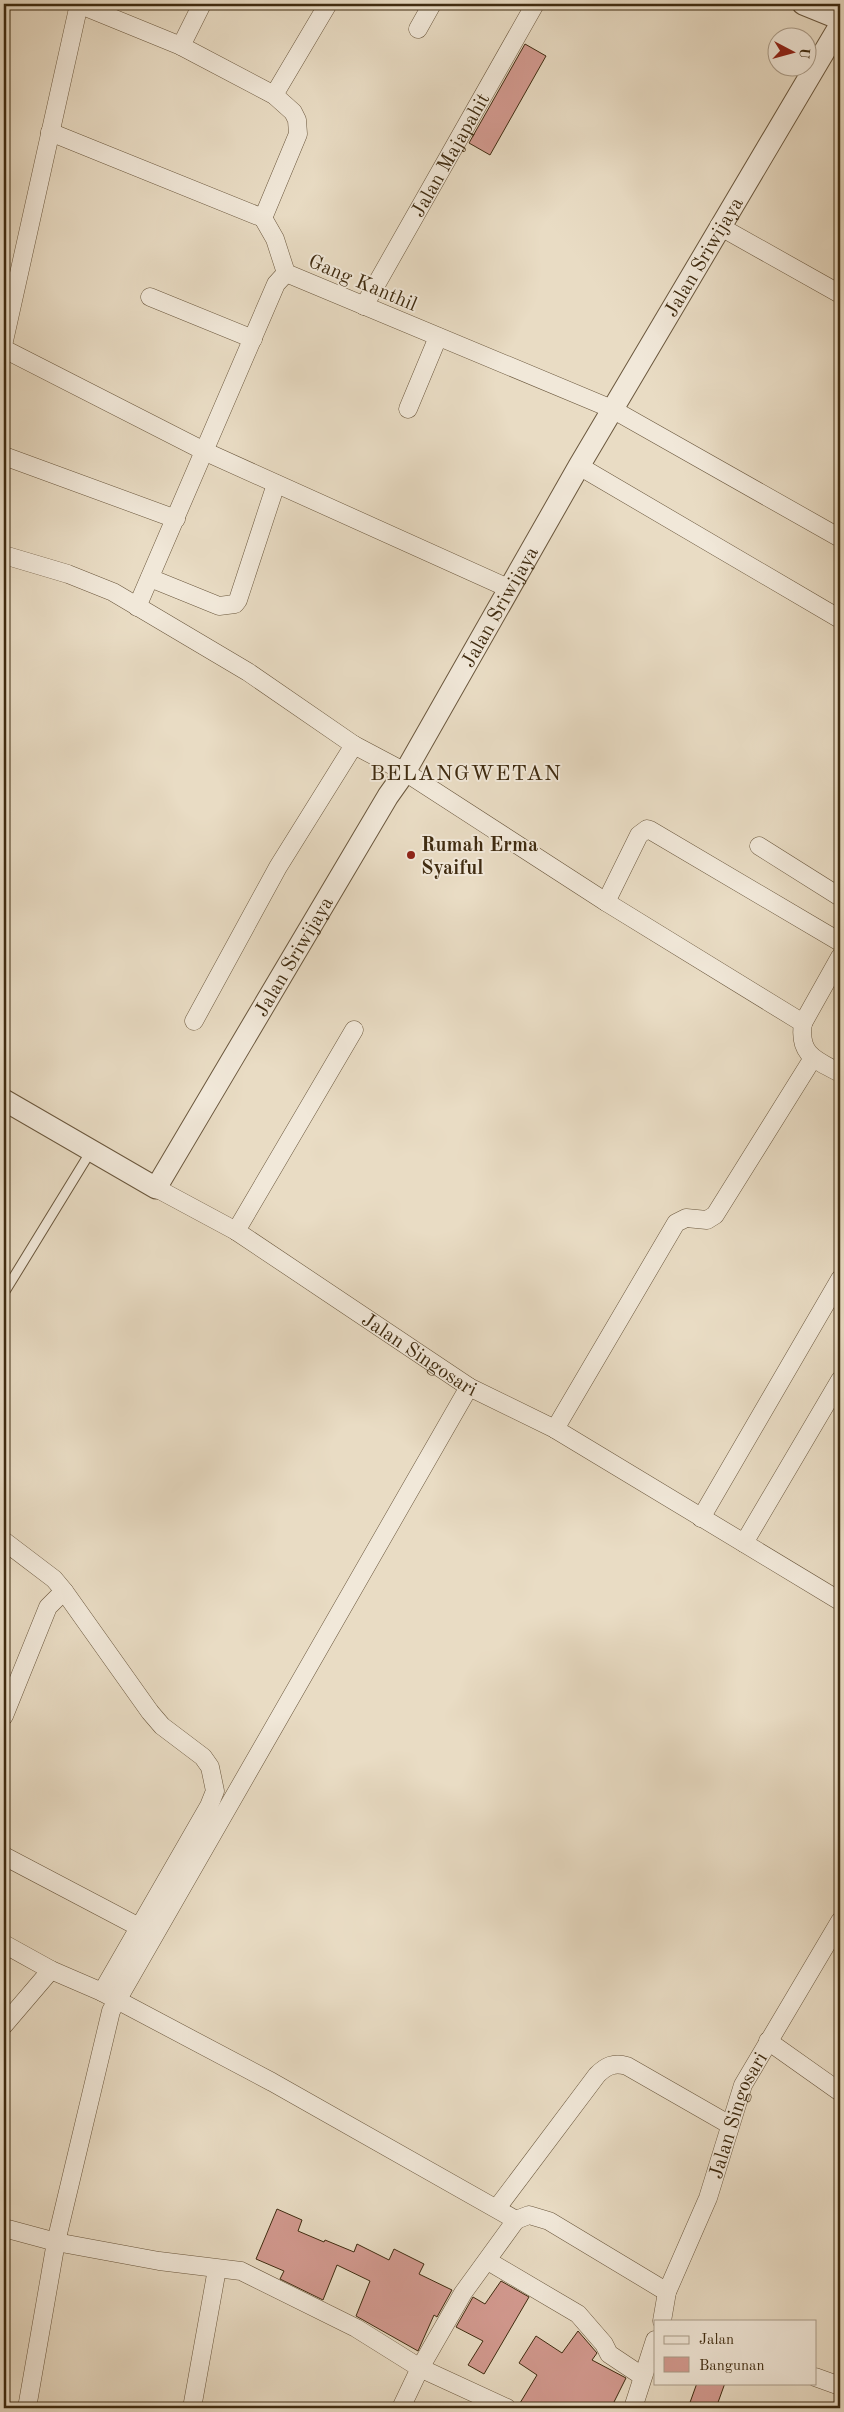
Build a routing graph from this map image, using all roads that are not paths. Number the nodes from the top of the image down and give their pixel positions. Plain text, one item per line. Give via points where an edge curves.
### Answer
1 (79, 4) edge
2 (202, 4) edge
3 (328, 4) edge
4 (432, 4) edge
5 (535, 4) edge
6 (802, 4) edge
7 (840, 19) edge
8 (840, 25) edge
9 (418, 28) dead end
10 (181, 46) junction
11 (274, 95) junction
12 (50, 132) junction
13 (263, 218) junction
14 (720, 226) junction
15 (286, 273) junction
16 (840, 294) edge
17 (150, 297) dead end
18 (364, 306) junction
19 (438, 336) junction
20 (253, 339) junction
21 (4, 341) edge
22 (4, 349) edge
23 (408, 409) dead end
24 (612, 409) junction
25 (206, 452) junction
26 (4, 456) edge
27 (579, 466) junction
28 (276, 484) junction
29 (176, 519) junction
30 (840, 538) edge
31 (4, 555) edge
32 (150, 578) junction
33 (508, 588) junction
34 (137, 607) junction
35 (840, 619) edge
36 (354, 745) junction
37 (405, 772) junction
38 (759, 846) dead end
39 (840, 897) edge
40 (606, 902) junction
41 (840, 942) edge
42 (840, 957) edge
43 (194, 1021) dead end
44 (803, 1023) junction
45 (354, 1030) dead end
46 (813, 1058) junction
47 (840, 1073) edge
48 (6, 1107) edge
49 (91, 1151) junction
50 (156, 1188) junction
51 (236, 1231) junction
52 (840, 1279) edge
53 (4, 1293) edge
54 (840, 1380) edge
55 (469, 1387) junction
56 (554, 1428) junction
57 (701, 1518) junction
58 (4, 1542) edge
59 (744, 1543) junction
60 (64, 1591) junction
61 (840, 1601) edge
62 (4, 1716) edge
63 (4, 1856) edge
64 (840, 1921) edge
65 (138, 1928) junction
66 (4, 1944) edge
67 (51, 1970) junction
68 (102, 1992) junction
69 (118, 2001) junction
70 (4, 2025) edge
71 (768, 2041) junction
72 (840, 2092) edge
73 (730, 2125) junction
74 (497, 2208) junction
75 (516, 2220) junction
76 (4, 2228) edge
77 (56, 2242) junction
78 (488, 2261) junction
79 (218, 2269) junction
80 (667, 2292) junction
81 (665, 2320) edge
82 (654, 2343) edge
83 (420, 2368) junction
84 (642, 2376) junction
85 (816, 2376) edge
86 (840, 2386) edge
87 (27, 2408) edge
88 (192, 2408) edge
89 (401, 2408) edge
90 (507, 2408) edge
91 (633, 2408) edge

1 - 10 street
1 - 12 street
2 - 10 street
3 - 11 street
4 - 9 street
5 - 18 street, Jalan Majapahit
6 - 7 street
8 - 14 street, Jalan Sriwijaya
10 - 11 street
11 - 13 street via 293,112 298,134
12 - 13 street
12 - 21 street
13 - 15 street, Gang Kanthil via 275,239
14 - 16 street
14 - 24 street, Jalan Sriwijaya
15 - 18 street, Gang Kanthil
15 - 20 street via 276,284
17 - 20 street
18 - 19 street, Gang Kanthil
19 - 23 street
19 - 24 street, Gang Kanthil
20 - 25 street
22 - 25 street
24 - 27 street, Jalan Sriwijaya
24 - 30 street, Gang Kanthil
25 - 28 street
25 - 29 street
26 - 29 street
27 - 33 street, Jalan Sriwijaya
27 - 35 street
28 - 32 street via 234,604 219,606
28 - 33 street
29 - 32 street
31 - 34 street via 68,574 113,592
32 - 34 street
33 - 37 street, Jalan Sriwijaya
34 - 36 street via 248,672
36 - 37 street
36 - 43 street via 278,867
37 - 40 street
37 - 50 street, Jalan Sriwijaya
38 - 39 street
40 - 41 street via 639,835 650,830
40 - 44 street
42 - 44 street
44 - 46 street via 803,1046
45 - 51 street
46 - 47 street
46 - 56 street via 715,1215 707,1220 686,1218 676,1223
48 - 49 street, Jalan Singosari
49 - 50 street, Jalan Singosari
49 - 53 lane
50 - 51 street, Jalan Singosari
51 - 55 street, Jalan Singosari
52 - 57 street
54 - 59 street
55 - 56 street, Jalan Singosari
55 - 69 street
56 - 57 street, Jalan Singosari
57 - 59 street, Jalan Singosari
58 - 60 street
59 - 61 street, Jalan Singosari
60 - 62 street via 48,1607
60 - 65 street via 150,1712 162,1726 203,1757 214,1778 215,1791 210,1806
63 - 65 street
64 - 71 street, Jalan Singosari
65 - 68 street
66 - 67 street
67 - 68 street
67 - 70 street
68 - 69 street
69 - 74 street via 272,2082
69 - 77 street via 111,2011 104,2036
71 - 72 street
71 - 73 street, Jalan Singosari via 743,2085
73 - 74 street via 627,2066 613,2064 597,2076
73 - 80 street, Jalan Singosari via 708,2198
74 - 75 street
75 - 78 street
75 - 80 street via 529,2216 543,2218
76 - 77 street
77 - 79 street
77 - 87 street
78 - 83 street via 463,2293
78 - 84 street via 578,2314 609,2354
79 - 83 street via 241,2272 259,2279 356,2328
79 - 88 street
80 - 81 street, Jalan Singosari
82 - 84 street
83 - 89 street
83 - 90 street
84 - 91 street
85 - 86 street

